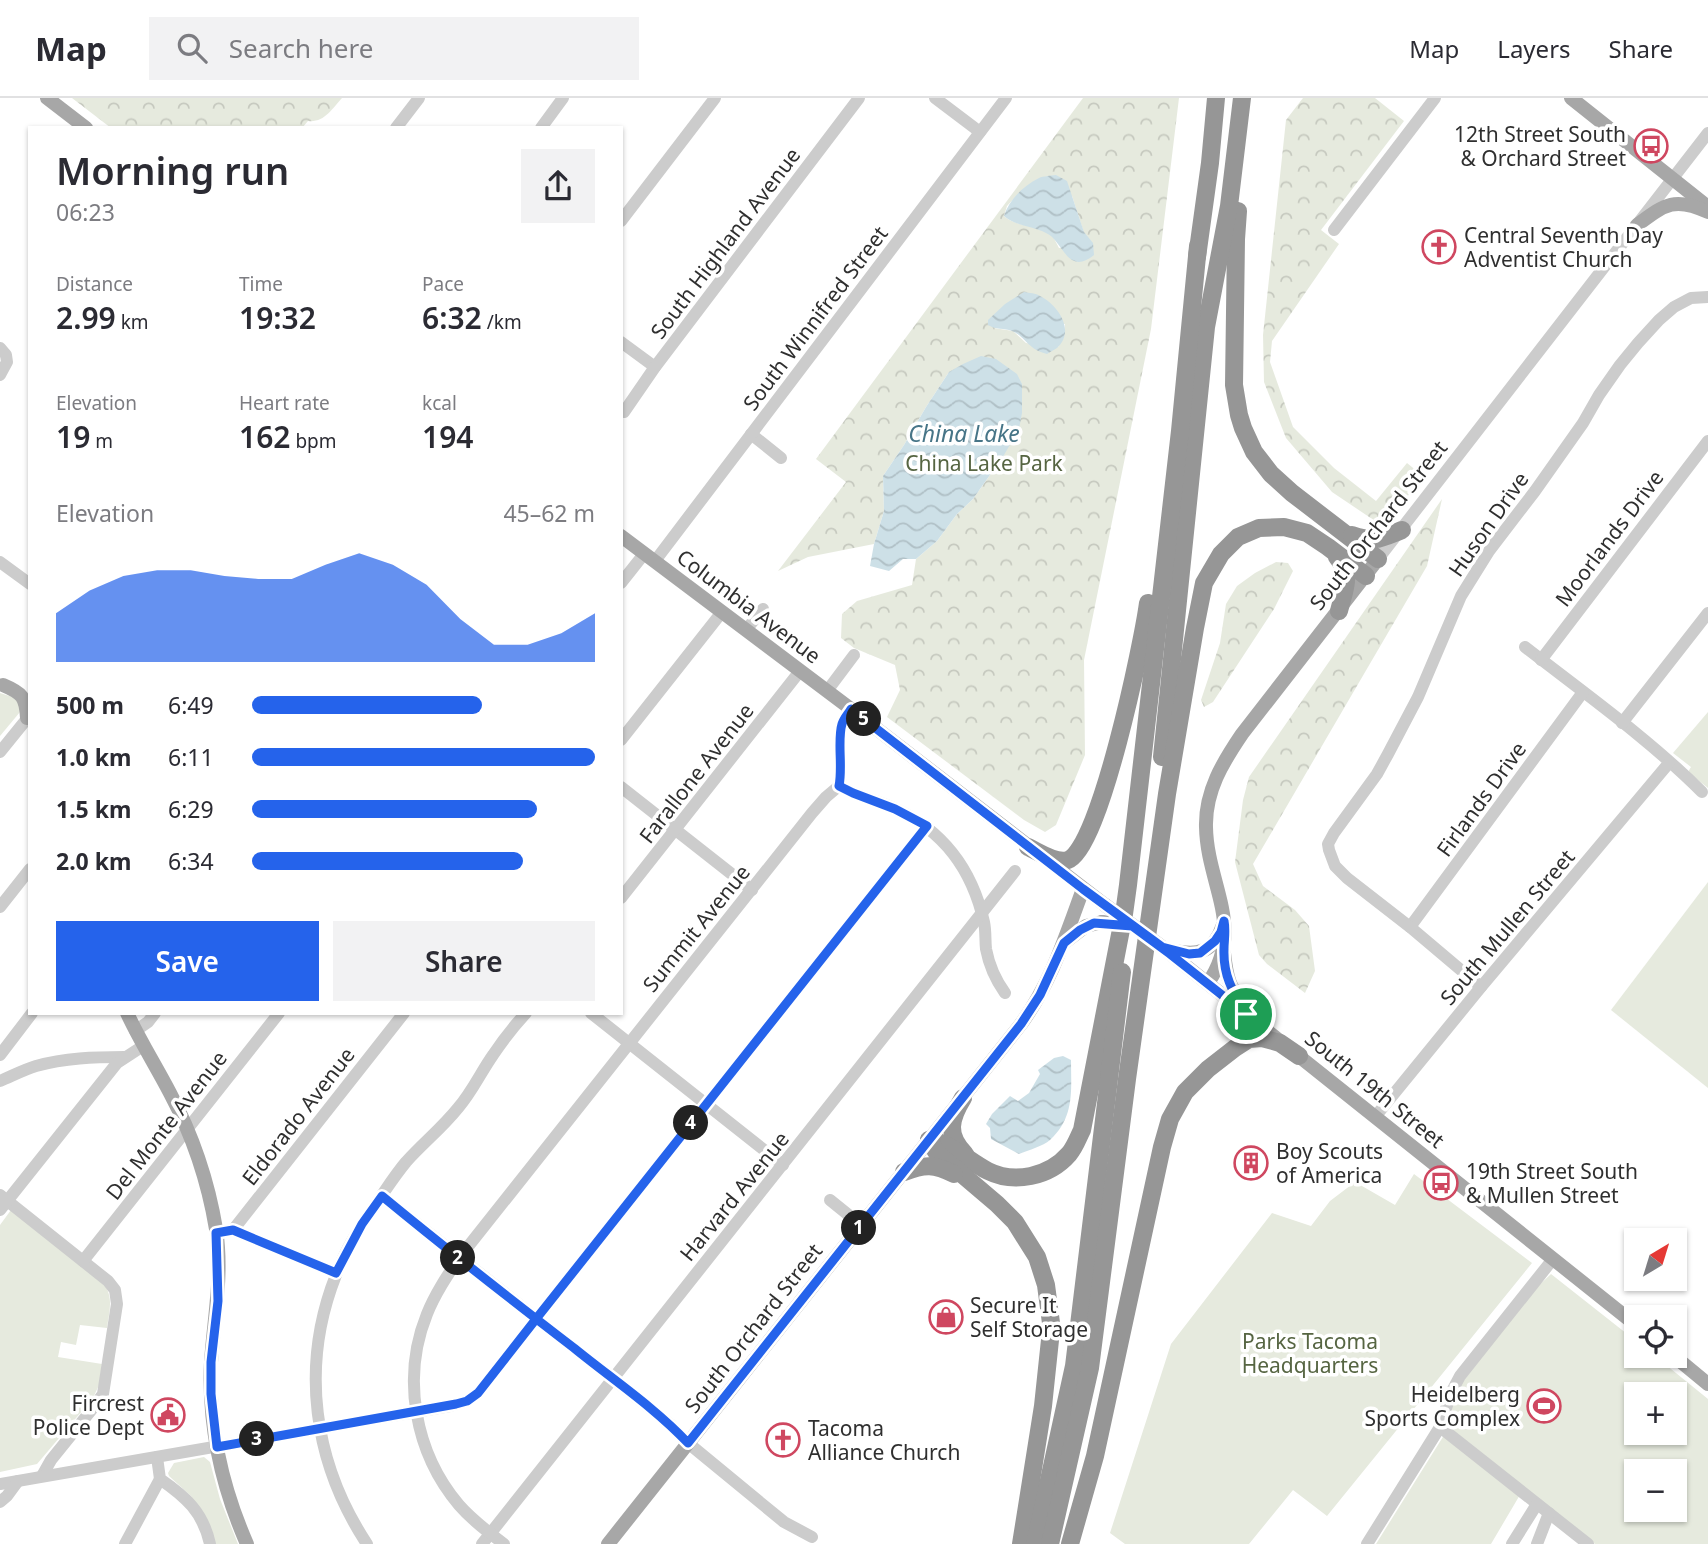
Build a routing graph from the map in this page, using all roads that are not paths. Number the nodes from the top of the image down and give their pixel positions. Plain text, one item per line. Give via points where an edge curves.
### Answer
1 (47, 98) edge
2 (419, 98) edge
3 (563, 98) edge
4 (715, 98) edge
5 (859, 98) edge
6 (935, 98) edge
7 (1006, 98) edge
8 (1216, 98) edge
9 (1242, 98) edge
10 (1247, 98) edge
11 (1435, 98) edge
12 (1571, 98) edge
13 (83, 126) edge
14 (398, 126) edge
15 (542, 126) edge
16 (980, 132) junction
17 (1708, 133) edge
18 (1673, 179) junction
19 (1708, 207) edge
20 (1708, 213) edge
21 (623, 218) edge
22 (1637, 225) junction
23 (1334, 230) dead end
24 (1198, 246) junction
25 (1708, 297) edge
26 (623, 343) edge
27 (0, 348) edge
28 (655, 367) junction
29 (0, 375) edge
30 (624, 412) dead end
31 (751, 434) junction
32 (1708, 441) edge
33 (781, 458) dead end
34 (1335, 526) junction
35 (1402, 530) junction
36 (623, 538) edge
37 (1328, 547) junction
38 (650, 558) junction
39 (1378, 559) junction
40 (0, 562) edge
41 (1366, 576) junction
42 (623, 581) edge
43 (28, 583) edge
44 (763, 609) dead end
45 (1339, 611) junction
46 (722, 612) junction
47 (1708, 613) edge
48 (746, 630) junction
49 (1525, 647) dead end
50 (854, 655) dead end
51 (1541, 660) junction
52 (800, 671) junction
53 (1, 685) edge
54 (28, 686) edge
55 (827, 691) junction
56 (1583, 692) junction
57 (851, 709) junction
58 (28, 716) edge
59 (1622, 723) junction
60 (623, 737) edge
61 (0, 752) edge
62 (1669, 763) junction
63 (839, 786) junction
64 (623, 789) edge
65 (1702, 792) dead end
66 (927, 826) junction
67 (676, 831) junction
68 (1028, 847) junction
69 (1016, 871) dead end
70 (28, 872) edge
71 (1128, 885) junction
72 (1083, 889) junction
73 (752, 890) junction
74 (623, 896) edge
75 (0, 907) edge
76 (982, 915) junction
77 (1224, 921) junction
78 (1132, 926) junction
79 (1410, 928) junction
80 (1064, 943) junction
81 (1224, 948) junction
82 (1168, 951) junction
83 (1141, 976) junction
84 (1208, 983) junction
85 (1481, 987) junction
86 (1004, 993) dead end
87 (1246, 1014) junction
88 (30, 1015) edge
89 (128, 1015) edge
90 (153, 1015) edge
91 (277, 1015) edge
92 (402, 1015) edge
93 (524, 1015) edge
94 (594, 1015) edge
95 (135, 1031) junction
96 (629, 1043) junction
97 (143, 1046) junction
98 (0, 1055) edge
99 (1299, 1056) junction
100 (124, 1058) junction
101 (0, 1081) edge
102 (963, 1098) junction
103 (706, 1104) junction
104 (1375, 1116) junction
105 (188, 1130) junction
106 (934, 1134) junction
107 (970, 1159) junction
108 (783, 1165) junction
109 (904, 1172) junction
110 (980, 1189) junction
111 (382, 1196) junction
112 (830, 1200) dead end
113 (3, 1202) edge
114 (854, 1228) junction
115 (233, 1230) junction
116 (216, 1233) junction
117 (459, 1258) junction
118 (1553, 1259) junction
119 (83, 1261) junction
120 (336, 1273) junction
121 (1624, 1315) edge
122 (536, 1319) junction
123 (1687, 1367) edge
124 (612, 1378) junction
125 (1708, 1384) edge
126 (416, 1411) junction
127 (319, 1427) junction
128 (1440, 1427) junction
129 (688, 1443) junction
130 (217, 1447) junction
131 (157, 1457) junction
132 (42, 1476) junction
133 (160, 1479) junction
134 (18, 1481) junction
135 (0, 1484) edge
136 (0, 1502) edge
137 (1537, 1504) junction
138 (1549, 1513) junction
139 (812, 1537) dead end
140 (486, 1539) edge
141 (125, 1544) edge
142 (209, 1544) edge
143 (247, 1544) edge
144 (367, 1544) edge
145 (504, 1544) edge
146 (608, 1544) edge
147 (1021, 1544) edge
148 (1035, 1544) edge
149 (1050, 1544) edge
150 (1070, 1544) edge
151 (1367, 1544) edge
152 (1512, 1544) edge
153 (1537, 1544) edge
154 (1588, 1544) edge

1 - 13 main road
2 - 14 street
3 - 15 street
4 - 21 street
5 - 28 street, South Highland Avenue
6 - 16 street
7 - 16 street, South Winnifred Street
8 - 24 highway
9 - 83 highway via 1229,206 1206,327
10 - 34 highway via 1236,239 1234,385 1243,428 1254,452 1271,474
11 - 23 street
12 - 18 main road
16 - 31 street, South Winnifred Street
17 - 18 street, South Orchard Street
18 - 19 main road
18 - 22 street, South Orchard Street
20 - 22 main road via 1681,203 1668,204
22 - 35 street, South Orchard Street
24 - 68 highway via 1144,630 1108,783 1074,856 1052,858
24 - 71 highway
25 - 79 street, Huson Drive via 1691,298 1674,307 1644,336 1489,551 1461,596 1423,687 1388,754 1328,844 1335,866
26 - 28 street
27 - 29 street via 7,360
28 - 30 street, South Highland Avenue
31 - 33 street
31 - 38 street, South Winnifred Street
32 - 51 street, Moorlands Drive
34 - 35 highway via 1377,540
34 - 39 highway
35 - 39 street, South Orchard Street
36 - 38 main road, Columbia Avenue
37 - 41 highway
37 - 45 highway via 1344,565 1347,580
37 - 83 highway via 1307,533 1284,527 1259,528 1238,537 1221,554 1204,583
38 - 42 street
38 - 46 main road, Columbia Avenue
39 - 41 main road, South Orchard Street
40 - 43 street
41 - 45 main road, South Orchard Street
44 - 48 street
45 - 77 main road, South Orchard Street via 1242,734 1213,784 1206,828
46 - 48 main road, Columbia Avenue
46 - 60 street
47 - 59 street
48 - 52 main road, Columbia Avenue
49 - 51 street
50 - 55 street
51 - 56 street
52 - 55 main road, Columbia Avenue
52 - 67 street, Farallone Avenue
53 - 54 main road
53 - 58 main road via 18,691 26,701
55 - 57 main road, Columbia Avenue
56 - 59 street
56 - 79 street, Firlands Drive
57 - 63 street via 841,729
57 - 68 main road, South 19th Street
58 - 61 street
59 - 62 street
62 - 65 street
62 - 85 street, South Mullen Street
63 - 66 street
63 - 73 street, Summit Avenue
64 - 67 street
66 - 76 street via 959,862
66 - 103 street
67 - 73 street
67 - 74 street, Farallone Avenue
68 - 72 main road, South 19th Street
69 - 76 street, Harvard Avenue
70 - 75 street
71 - 107 highway via 1089,1097 1075,1145 1063,1160 1038,1175 996,1174
71 - 148 highway via 1121,994 1074,1366
72 - 78 main road, South 19th Street, bridge
72 - 80 main road, South Orchard Street
73 - 96 street, Summit Avenue
76 - 86 street via 989,961
76 - 108 street, Harvard Avenue
77 - 81 main road, South Orchard Street
77 - 82 main road via 1215,941 1200,953
78 - 80 main road, bridge via 1094,923
78 - 82 main road, South 19th Street, bridge
79 - 85 street
80 - 102 main road, South Orchard Street via 1031,1011
81 - 84 main road, South Orchard Street
81 - 87 main road via 1229,984
82 - 84 main road, South 19th Street
83 - 149 highway via 1090,1368
84 - 87 main road, South 19th Street
85 - 104 street, South Mullen Street
87 - 99 main road, South 19th Street
88 - 98 street
89 - 95 main road
90 - 95 street
91 - 105 street, Del Monte Avenue
92 - 115 street, Eldorado Avenue
93 - 111 street via 459,1108 406,1162
94 - 96 street
95 - 97 main road
96 - 103 street
96 - 117 street, Summit Avenue
97 - 100 street
97 - 105 main road
99 - 104 main road, South 19th Street
99 - 150 highway via 1274,1041 1249,1039 1185,1092 1170,1119 1096,1456
100 - 101 street via 65,1060
100 - 113 street
102 - 106 main road, South Orchard Street
102 - 107 highway via 952,1131 956,1144
103 - 108 street
103 - 122 street
104 - 118 main road, South 19th Street
105 - 116 main road via 205,1178
105 - 119 street, Del Monte Avenue
106 - 107 highway
106 - 109 main road, South Orchard Street
106 - 110 highway via 937,1153
106 - 114 main road via 928,1130
108 - 124 street, Harvard Avenue
109 - 110 highway via 938,1167
109 - 114 main road, South Orchard Street
110 - 147 highway via 1021,1231 1037,1257 1051,1323
111 - 117 street
111 - 120 street
112 - 114 street
113 - 119 street
114 - 129 main road, South Orchard Street
115 - 116 street
115 - 120 street
116 - 130 main road via 218,1301 211,1394
117 - 122 street
117 - 126 street, Summit Avenue via 432,1303 420,1336 414,1373
118 - 121 main road, South 19th Street
118 - 128 street via 1464,1370
119 - 132 street via 117,1294 105,1384 101,1397
120 - 127 street via 316,1355
122 - 124 street
122 - 126 street via 471,1399
123 - 125 main road
124 - 129 street
124 - 140 street, Harvard Avenue
126 - 127 street
126 - 140 street, Summit Avenue via 439,1477
127 - 130 street
127 - 144 street via 336,1486
128 - 137 street
128 - 151 street
129 - 139 street via 784,1522
129 - 146 main road, South Orchard Street
130 - 131 street
130 - 143 main road via 233,1513
131 - 132 street
131 - 133 street
132 - 134 street
133 - 141 street
133 - 142 street via 190,1502
134 - 135 street
134 - 136 street
137 - 138 street
137 - 152 street
138 - 153 street
138 - 154 street
140 - 145 street, Summit Avenue

